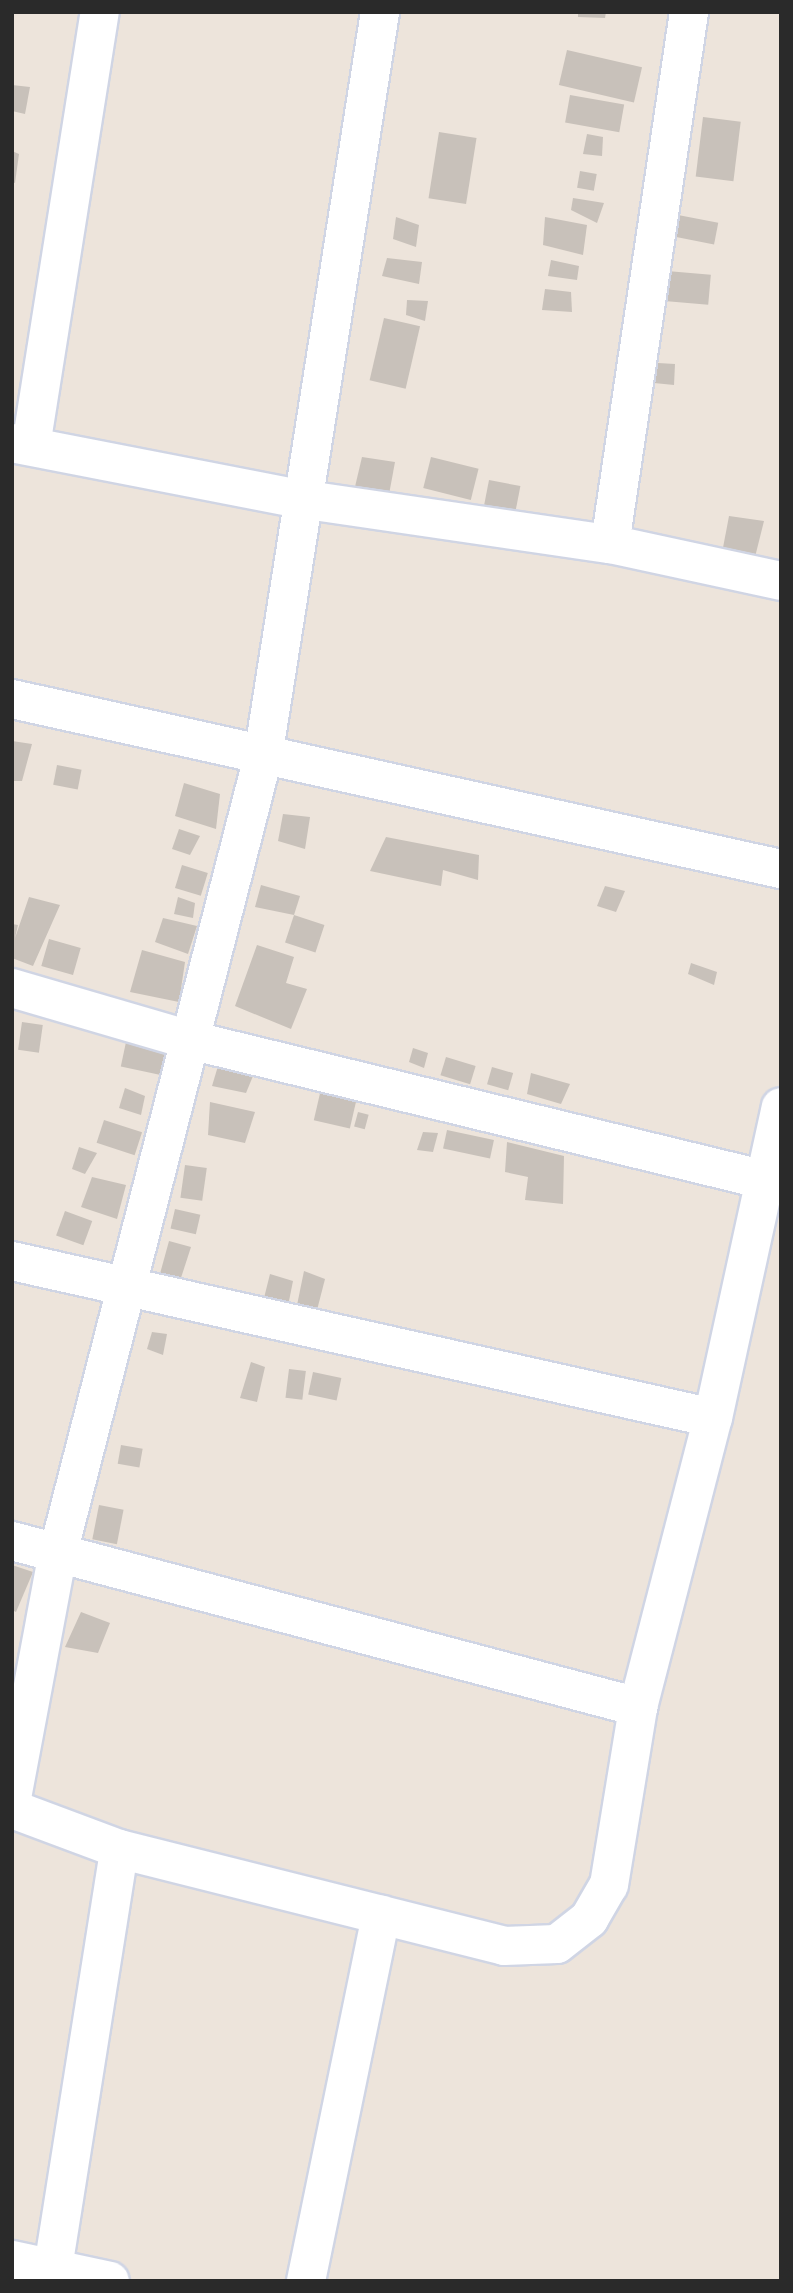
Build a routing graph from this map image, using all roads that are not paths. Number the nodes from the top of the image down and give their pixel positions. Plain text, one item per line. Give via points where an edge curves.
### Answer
1 (100, 12) edge
2 (380, 12) edge
3 (690, 12) edge
4 (21, 445) edge
5 (300, 499) junction
6 (610, 544) junction
7 (781, 581) edge
8 (12, 699) edge
9 (263, 757) junction
10 (781, 869) edge
11 (12, 988) edge
12 (190, 1040) junction
13 (781, 1107) edge
14 (765, 1180) junction
15 (12, 1261) edge
16 (127, 1289) junction
17 (713, 1418) junction
18 (12, 1541) edge
19 (58, 1553) junction
20 (638, 1707) junction
21 (12, 1798) edge
22 (12, 1809) edge
23 (119, 1849) junction
24 (381, 1915) junction
25 (12, 2260) edge
26 (52, 2269) junction
27 (110, 2281) edge
28 (306, 2281) edge

1 - 4 street
2 - 5 street
3 - 6 street
4 - 5 street
5 - 6 street
5 - 9 street
6 - 7 street
8 - 9 street
9 - 10 street
9 - 12 street
11 - 12 street
12 - 14 street
12 - 16 street
13 - 14 street
14 - 17 street
15 - 16 street
16 - 17 street
16 - 19 street
17 - 20 street
18 - 19 street
19 - 20 street
19 - 21 street
20 - 24 street via 609,1885 589,1919 557,1944 504,1946
22 - 23 street
23 - 24 street
23 - 26 street
24 - 28 street
25 - 26 street
26 - 27 street

